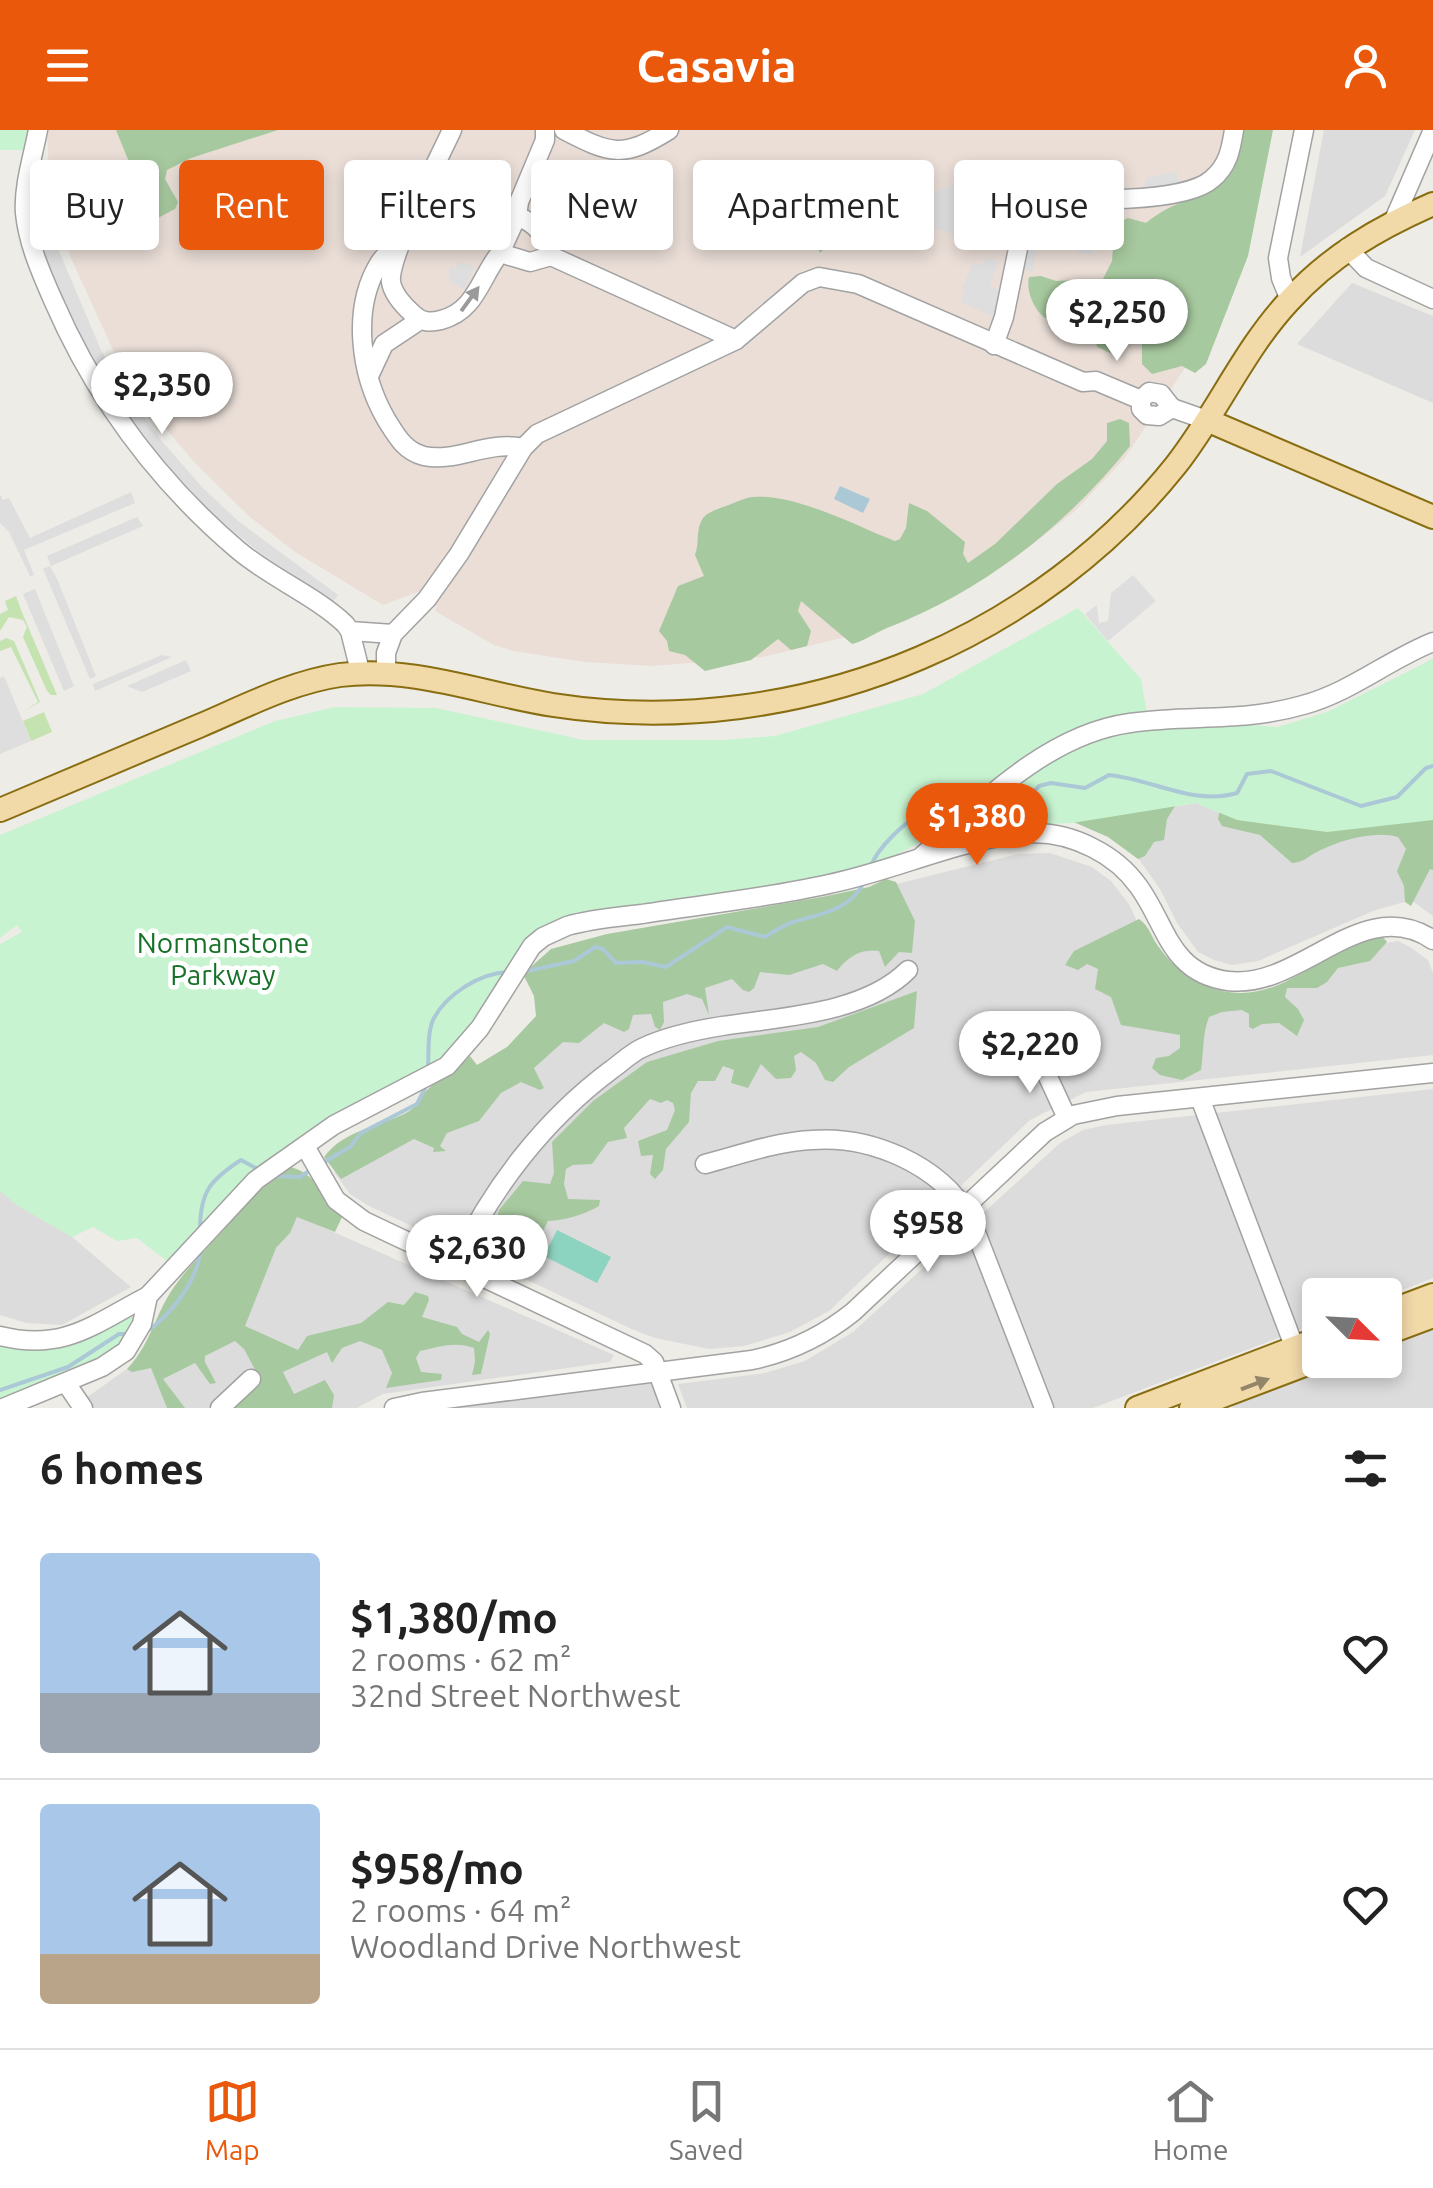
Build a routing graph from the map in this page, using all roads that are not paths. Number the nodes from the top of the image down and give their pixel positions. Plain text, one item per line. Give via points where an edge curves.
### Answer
1 (38, 130) edge
2 (452, 130) edge
3 (545, 130) edge
4 (564, 130) edge
5 (669, 130) edge
6 (1234, 130) edge
7 (1304, 130) edge
8 (1433, 130) edge
9 (438, 160) edge
10 (1433, 204) edge
11 (518, 216) junction
12 (1394, 222) junction
13 (1348, 248) junction
14 (392, 250) edge
15 (400, 250) edge
16 (500, 253) junction
17 (551, 256) junction
18 (1433, 299) edge
19 (1290, 300) junction
20 (420, 320) junction
21 (736, 340) junction
22 (994, 345) junction
23 (369, 377) junction
24 (1208, 421) junction
25 (523, 448) junction
26 (1433, 517) edge
27 (350, 630) junction
28 (393, 634) junction
29 (1433, 642) edge
30 (361, 675) junction
31 (386, 675) junction
32 (0, 810) edge
33 (918, 860) junction
34 (1433, 940) edge
35 (908, 970) dead end
36 (1037, 1053) dead end
37 (1433, 1074) edge
38 (1200, 1098) junction
39 (1066, 1118) junction
40 (314, 1161) junction
41 (705, 1164) dead end
42 (964, 1207) junction
43 (456, 1264) junction
44 (1433, 1294) edge
45 (148, 1296) junction
46 (1402, 1306) edge
47 (1433, 1316) edge
48 (1402, 1328) edge
49 (0, 1336) edge
50 (1302, 1348) edge
51 (1302, 1360) edge
52 (657, 1372) junction
53 (251, 1379) dead end
54 (66, 1383) junction
55 (1206, 1399) edge
56 (3, 1408) edge
57 (82, 1408) edge
58 (220, 1408) edge
59 (394, 1408) edge
60 (671, 1408) edge
61 (1044, 1408) edge
62 (1137, 1408) edge

1 - 27 street via 24,211 44,278 90,373 126,430 203,518
2 - 9 street
3 - 11 street
4 - 5 street via 611,152 644,146
6 - 22 street via 1222,169 1198,187 1131,198 1034,196
7 - 19 street via 1278,258
8 - 12 street
10 - 12 main road
11 - 16 street
11 - 17 street via 543,232
12 - 13 main road
13 - 18 street via 1366,268
13 - 19 main road
14 - 23 street via 370,286 361,338
15 - 20 street via 391,282
16 - 17 street via 530,262
20 -> 16 street via 471,304
17 - 21 street
19 - 24 main road
20 - 23 street via 384,344
21 - 22 street via 789,292 819,277 858,284
21 - 25 street via 537,434
22 - 24 street via 1155,417 1172,408
23 - 25 street via 382,412 410,451 439,456 503,444
24 - 26 main road
24 - 31 main road via 1124,524 1044,588 948,646 862,680 768,703 650,712 554,705 433,678
25 - 28 street via 459,554
27 - 28 street
27 - 30 street
28 - 31 street
29 - 33 street via 1341,692 1283,710 1092,731 1045,756
30 - 31 main road
30 - 32 main road via 276,693
33 - 34 street via 1022,834 1082,842 1137,884 1176,953 1224,980 1272,976 1377,927 1405,927
33 - 40 street via 813,888 576,924 543,937 447,1066 334,1125
35 - 43 street via 896,983 813,1015 706,1029 638,1050 556,1117 488,1202
36 - 39 street
37 - 38 street
38 - 39 street via 1098,1108
38 - 50 street
39 - 42 street
40 - 43 street via 347,1210
40 - 45 street via 273,1168 256,1180
41 - 42 street via 805,1140 853,1142 916,1165
42 - 52 street via 861,1305 812,1340 764,1358
42 - 61 street
43 - 52 street via 635,1348 652,1359
44 - 46 main road
45 - 49 street via 65,1338
45 - 54 street via 126,1351
47 - 48 main road
51 - 55 main road
52 - 59 street
52 - 60 street
53 - 58 street
54 - 56 street
54 - 57 street
55 - 62 main road

